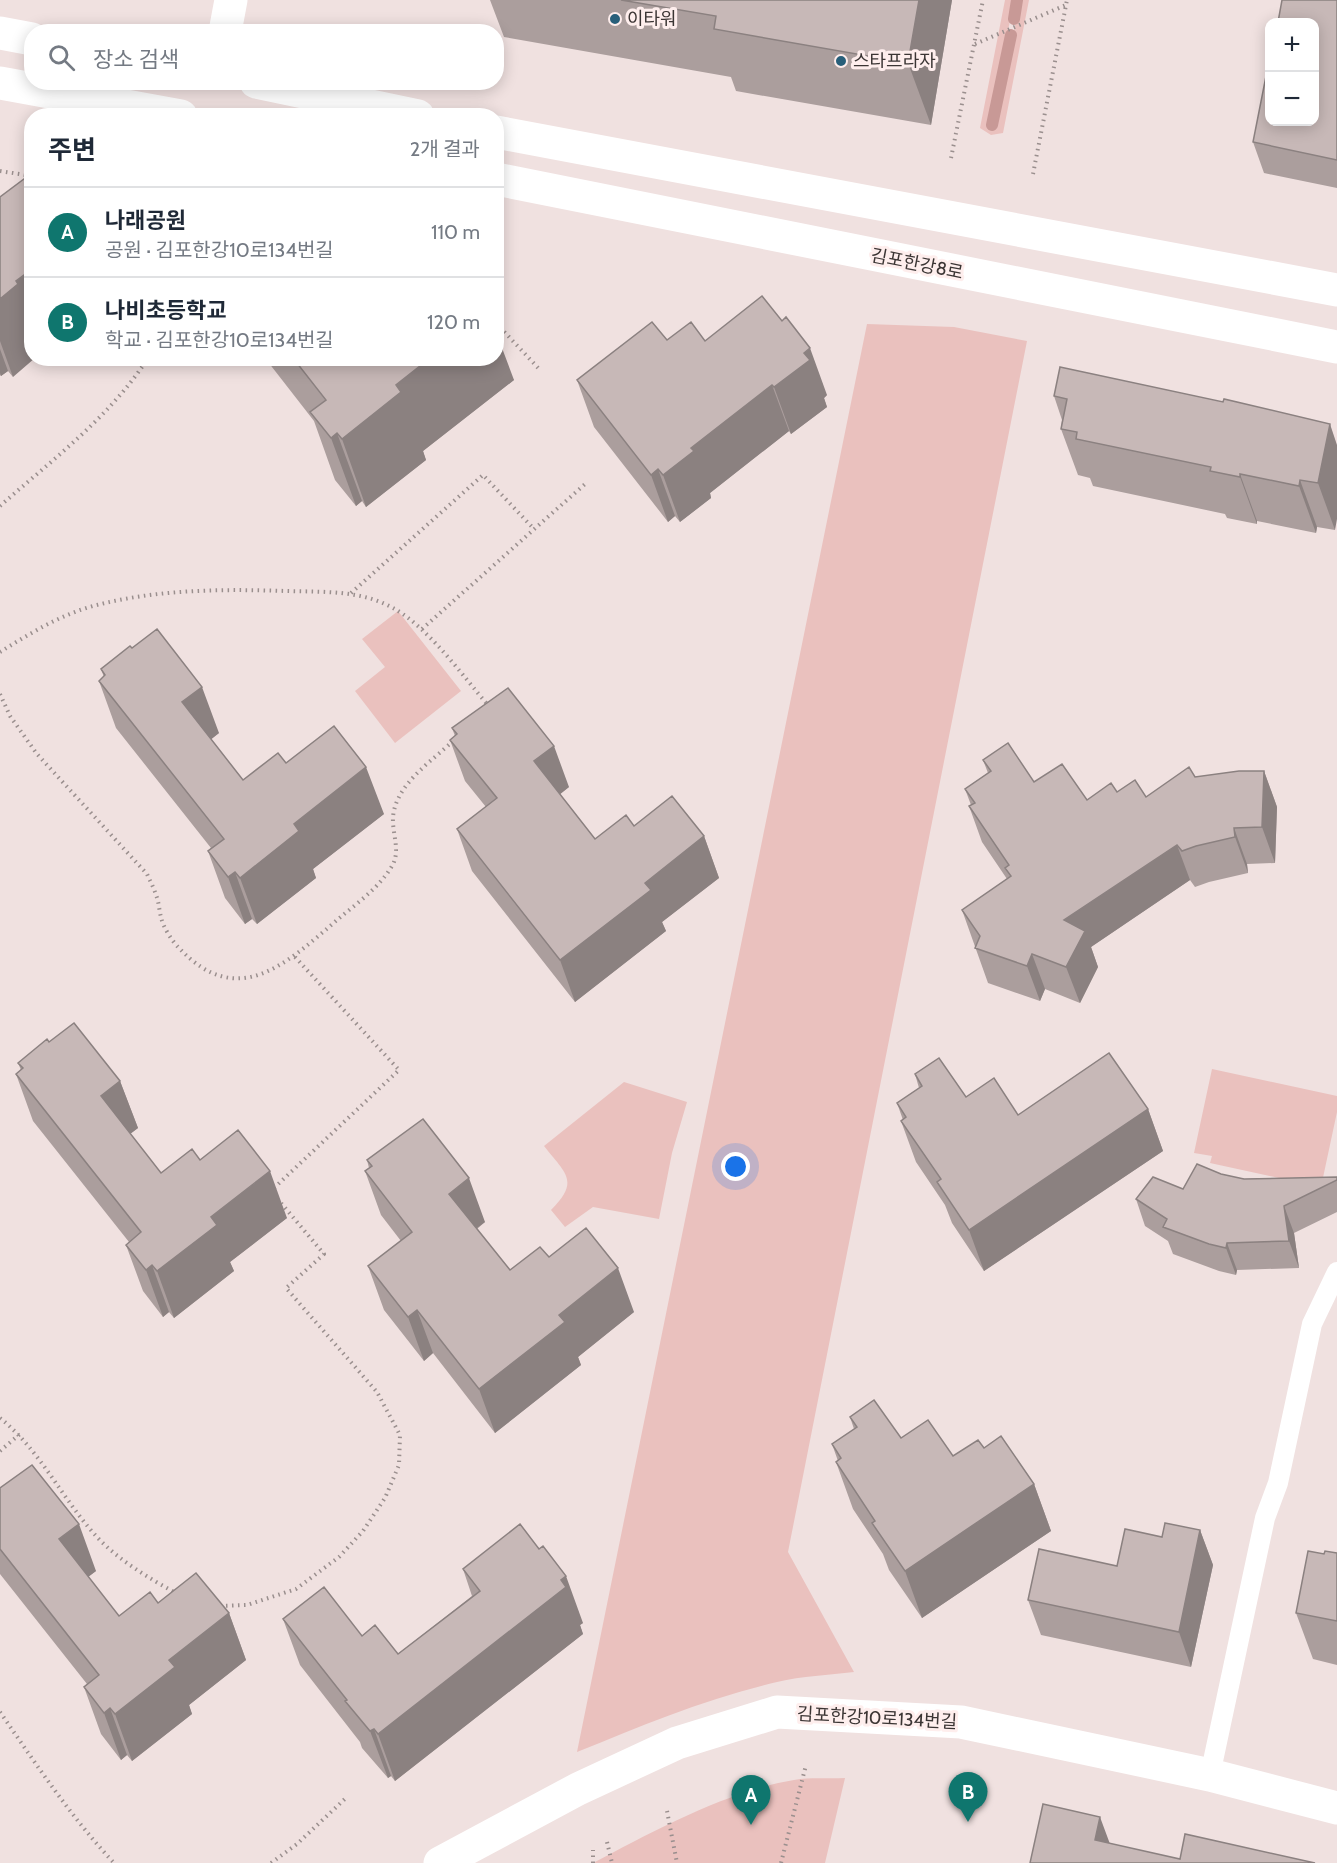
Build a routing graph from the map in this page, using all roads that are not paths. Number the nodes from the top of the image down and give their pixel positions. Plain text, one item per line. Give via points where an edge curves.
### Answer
1 (231, 0) edge
2 (226, 24) edge
3 (0, 33) edge
4 (24, 38) edge
5 (0, 83) edge
6 (24, 87) edge
7 (38, 90) edge
8 (294, 90) edge
9 (137, 108) edge
10 (380, 108) edge
11 (504, 134) edge
12 (504, 181) edge
13 (1337, 290) edge
14 (1337, 346) edge
15 (1337, 1272) edge
16 (1210, 1775) junction
17 (1337, 1808) edge
18 (440, 1863) edge

1 - 2 street
3 - 4 street
5 - 6 street
7 - 9 street
8 - 10 street
11 - 13 street
12 - 14 street, 김포한강8로
15 - 16 lane via 1312,1324 1278,1483 1265,1518
16 - 17 street, 김포한강10로134번길
16 - 18 street, 김포한강10로134번길 via 961,1722 777,1712 677,1743 578,1789

